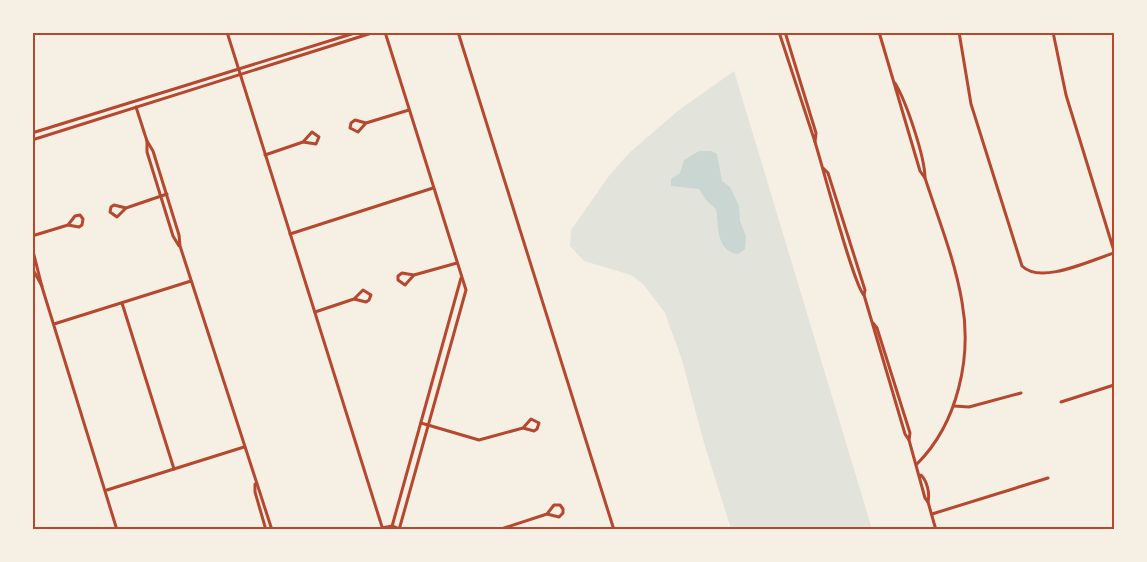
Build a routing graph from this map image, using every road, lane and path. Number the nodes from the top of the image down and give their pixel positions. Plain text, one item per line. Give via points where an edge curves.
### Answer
1 (227, 32) edge
2 (358, 32) edge
3 (375, 32) edge
4 (385, 32) edge
5 (458, 32) edge
6 (779, 32) edge
7 (785, 32) edge
8 (879, 32) edge
9 (959, 32) edge
10 (1053, 32) edge
11 (239, 69) junction
12 (240, 75) junction
13 (799, 77) junction
14 (794, 79) junction
15 (895, 83) junction
16 (135, 102) junction
17 (136, 107) junction
18 (409, 110) junction
19 (366, 123) junction
20 (32, 133) edge
21 (915, 136) junction
22 (910, 137) junction
23 (32, 140) edge
24 (147, 141) junction
25 (303, 142) junction
26 (815, 142) junction
27 (265, 155) junction
28 (823, 168) junction
29 (925, 178) junction
30 (433, 188) junction
31 (167, 194) junction
32 (161, 196) junction
33 (126, 208) junction
34 (68, 225) junction
35 (290, 234) junction
36 (32, 236) edge
37 (180, 246) junction
38 (851, 246) junction
39 (32, 247) edge
40 (846, 248) junction
41 (1114, 252) edge
42 (457, 262) junction
43 (32, 268) edge
44 (414, 275) junction
45 (462, 277) junction
46 (191, 281) junction
47 (42, 287) junction
48 (864, 295) junction
49 (354, 299) junction
50 (122, 303) junction
51 (315, 312) junction
52 (54, 324) junction
53 (1114, 385) edge
54 (1021, 393) dead end
55 (1061, 402) dead end
56 (954, 406) junction
57 (421, 423) junction
58 (428, 425) junction
59 (522, 428) junction
60 (244, 447) junction
61 (917, 464) junction
62 (174, 469) junction
63 (1048, 478) dead end
64 (255, 483) junction
65 (107, 490) junction
66 (547, 514) junction
67 (932, 514) junction
68 (116, 521) junction
69 (391, 528) edge
70 (382, 529) edge
71 (400, 529) edge
72 (937, 529) edge
73 (118, 530) edge
74 (121, 530) edge
75 (266, 530) edge
76 (272, 530) edge
77 (498, 530) edge
78 (614, 530) edge

1 - 11 street
2 - 11 street
3 - 12 street
4 - 18 street
5 - 78 street
6 - 14 street
7 - 13 street
8 - 15 street
9 - 41 street via 972,104 1022,266 1032,273 1044,274
10 - 41 street via 1066,95
11 - 12 street
11 - 16 street
12 - 17 street
12 - 27 street
13 - 14 street
13 - 26 street via 816,134
14 - 26 street
15 - 21 street via 902,93
15 - 22 street
16 - 17 street
16 - 20 street
17 - 23 street
17 - 24 street
18 - 19 street
18 - 30 street
19 - 19 street via 354,120 350,128 359,132
21 - 22 street
21 - 29 street
22 - 29 street
24 - 31 street
24 - 32 street via 147,152
25 - 25 street via 316,144 319,137 312,132
25 - 27 street
26 - 28 street
27 - 35 street
28 - 38 street via 828,173
28 - 40 street
29 - 56 street via 962,302 964,355
30 - 35 street
30 - 42 street
31 - 32 street
31 - 37 street
32 - 33 street
32 - 37 street via 173,236
33 - 33 street via 113,205 110,212 112,216 118,216
34 - 34 street via 79,227 83,219 75,216
34 - 36 street
35 - 51 street
37 - 46 street
38 - 40 street
38 - 48 street
39 - 47 street
40 - 48 street
42 - 44 street
42 - 45 street
43 - 47 street
44 - 44 street via 402,272 398,280 405,285
45 - 57 street
45 - 58 street via 466,290
46 - 50 street
46 - 60 street
47 - 52 street
48 - 61 street via 910,432 909,440
49 - 49 street via 366,302 371,295 363,290
49 - 51 street
50 - 52 street
50 - 62 street
51 - 70 street
52 - 65 street
53 - 55 street
54 - 56 street via 969,407
56 - 61 street via 934,444
57 - 58 street
57 - 69 street
58 - 59 street via 479,440
58 - 71 street
59 - 59 street via 535,430 539,423 530,419
60 - 62 street
60 - 64 street
61 - 67 street
62 - 65 street
63 - 67 street
64 - 75 street
64 - 76 street
65 - 68 street
66 - 66 street via 559,517 563,509 554,505
66 - 77 street
67 - 72 street
68 - 73 street
68 - 74 street
69 - 70 street
69 - 71 street

